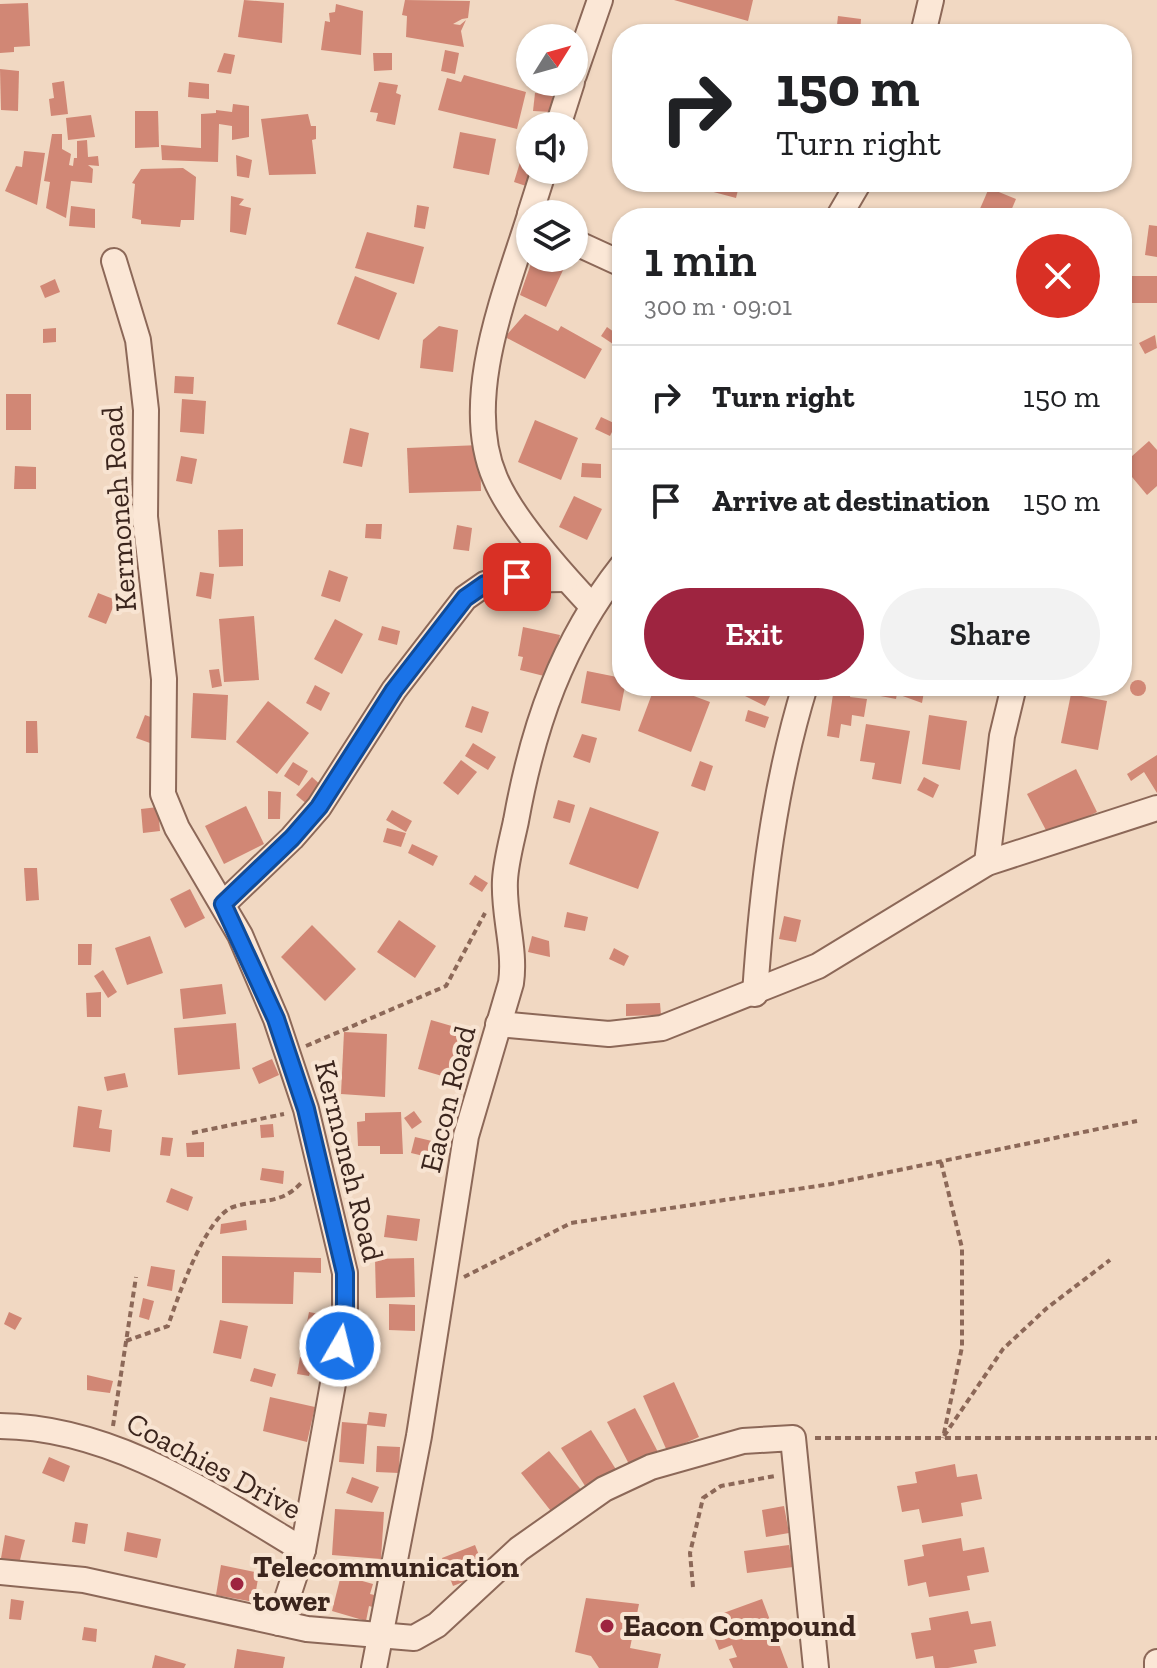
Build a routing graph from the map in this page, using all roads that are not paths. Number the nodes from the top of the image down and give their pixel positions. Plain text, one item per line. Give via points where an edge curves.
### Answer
1 (600, 0) edge
2 (931, 0) edge
3 (925, 24) edge
4 (588, 35) edge
5 (588, 248) edge
6 (612, 259) edge
7 (114, 261) dead end
8 (516, 263) edge
9 (566, 579) junction
10 (612, 579) edge
11 (591, 605) junction
12 (802, 696) edge
13 (1012, 696) edge
14 (1157, 808) edge
15 (987, 863) junction
16 (223, 904) junction
17 (755, 994) junction
18 (498, 1024) junction
19 (0, 1426) edge
20 (303, 1550) junction
21 (0, 1572) edge
22 (279, 1623) junction
23 (380, 1635) junction
24 (374, 1668) edge
25 (816, 1668) edge

1 - 4 street
2 - 3 street
5 - 6 street
7 - 16 street, Kermoneh Road via 138,340 146,410 145,517 164,679 163,794
8 - 9 street via 483,386 489,461 495,479
9 - 11 street
9 - 16 street via 499,580 465,598 394,690 319,807
10 - 11 street, Eacon Road
11 - 18 street, Eacon Road via 547,694 520,796 505,880 513,968
12 - 17 street via 772,822
13 - 15 street
14 - 15 street
15 - 17 street via 818,966
16 - 20 street, Kermoneh Road via 290,1054 338,1241 346,1297
17 - 18 street via 662,1028 609,1034
18 - 23 street, Eacon Road via 466,1136
19 - 20 street, Coachies Drive via 110,1444 212,1495
20 - 22 street, Kermoneh Road
21 - 22 street via 84,1580
22 - 23 street
23 - 24 street, Eacon Road
23 - 25 street via 426,1634 519,1549 563,1516 639,1472 743,1441 793,1438

